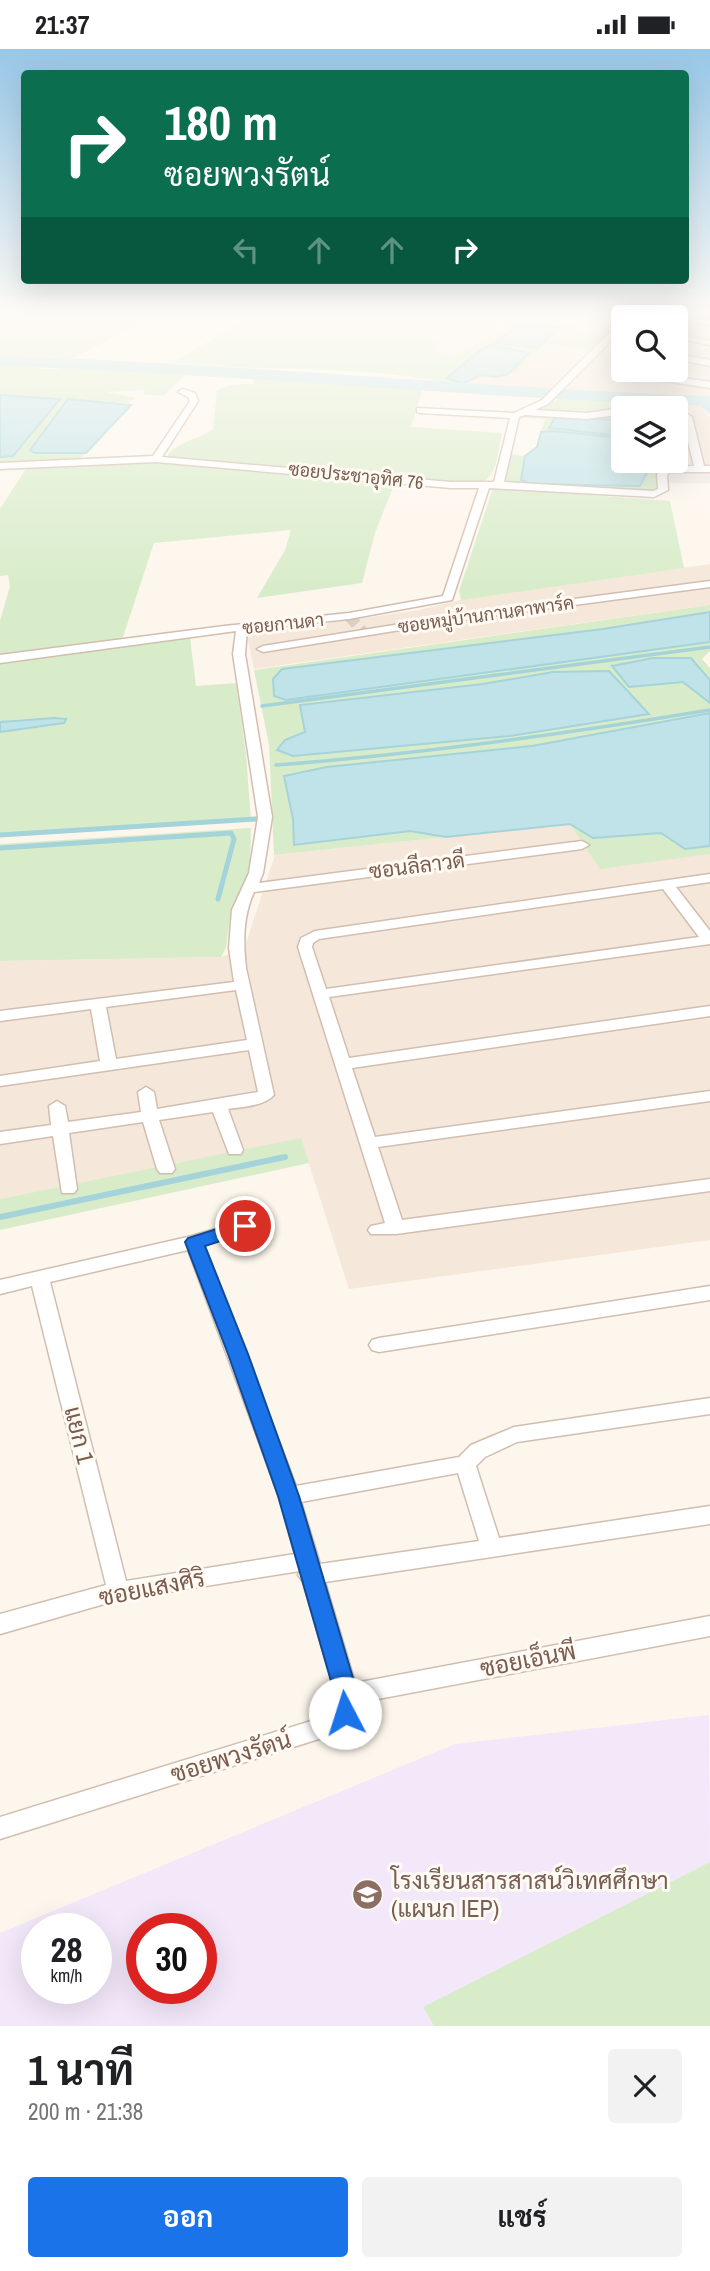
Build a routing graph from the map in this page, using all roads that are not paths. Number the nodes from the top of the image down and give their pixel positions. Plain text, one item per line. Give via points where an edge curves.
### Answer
1 (191, 406) edge
2 (537, 406) edge
3 (420, 410) dead end
4 (526, 412) junction
5 (611, 413) edge
6 (515, 416) junction
7 (688, 420) edge
8 (156, 459) junction
9 (0, 466) edge
10 (705, 469) edge
11 (498, 485) junction
12 (484, 487) junction
13 (710, 584) edge
14 (391, 594) dead end
15 (402, 608) junction
16 (242, 628) junction
17 (263, 649) dead end
18 (0, 659) edge
19 (582, 845) dead end
20 (710, 878) edge
21 (666, 883) junction
22 (251, 888) junction
23 (710, 940) edge
24 (242, 985) junction
25 (320, 994) junction
26 (98, 1003) junction
27 (710, 1011) edge
28 (0, 1016) edge
29 (254, 1044) junction
30 (344, 1064) junction
31 (109, 1066) junction
32 (0, 1081) edge
33 (146, 1092) dead end
34 (710, 1096) edge
35 (57, 1106) dead end
36 (219, 1106) junction
37 (150, 1117) junction
38 (59, 1130) junction
39 (0, 1138) edge
40 (369, 1143) junction
41 (234, 1150) dead end
42 (166, 1169) dead end
43 (710, 1185) edge
44 (68, 1189) dead end
45 (245, 1226) dead end
46 (396, 1228) junction
47 (377, 1230) dead end
48 (194, 1242) junction
49 (40, 1280) junction
50 (0, 1287) edge
51 (710, 1293) edge
52 (379, 1345) dead end
53 (710, 1406) edge
54 (465, 1464) junction
55 (289, 1496) junction
56 (710, 1515) edge
57 (492, 1548) junction
58 (308, 1568) junction
59 (118, 1591) junction
60 (0, 1624) edge
61 (710, 1626) edge
62 (347, 1695) junction
63 (0, 1828) edge

1 - 8 street
2 - 4 street
3 - 6 street
4 - 5 street via 587,416
4 - 6 street
6 - 11 street
7 - 10 street
8 - 9 street, ซอยประชาอุทิศ 76
8 - 12 street, ซอยประชาอุทิศ 76
10 - 11 street, ซอยประชาอุทิศ 76 via 667,469 662,474 663,490 653,494
11 - 12 street, ซอยประชาอุทิศ 76
12 - 15 street, ซอยกานดา via 452,593 448,598
13 - 17 street, ซอยหมู่บ้านกานดาพาร์ค
14 - 15 street
15 - 16 street, ซอยกานดา
16 - 18 street, ซอยกานดา
16 - 22 street via 239,654 265,817
19 - 22 street, ซอนลีลาวดี
20 - 21 street
21 - 23 street
21 - 25 street via 315,936 304,947
22 - 24 street via 239,910 236,948
23 - 25 street
24 - 26 street
24 - 29 street
25 - 30 street
26 - 28 street
26 - 31 street
27 - 30 street
29 - 31 street
29 - 36 street via 265,1095
30 - 40 street
31 - 32 street
33 - 37 street
34 - 40 street
35 - 38 street
36 - 37 street
36 - 41 street
37 - 38 street
37 - 42 street
38 - 39 street
38 - 44 street
40 - 46 street
43 - 46 street
45 - 48 street
46 - 47 street
48 - 49 street
48 - 55 street
49 - 50 street
49 - 59 street, แยก 1
51 - 52 street
53 - 54 street via 514,1435 478,1451
54 - 55 street
54 - 57 street
55 - 58 street
56 - 57 street, ซอยแสงศิริ
57 - 58 street, ซอยแสงศิริ
58 - 59 street, ซอยแสงศิริ
58 - 62 street
59 - 60 street, ซอยแสงศิริ
61 - 62 street, ซอยเอ็นพี
62 - 63 street, ซอยพวงรัตน์ via 345,1713 330,1726

